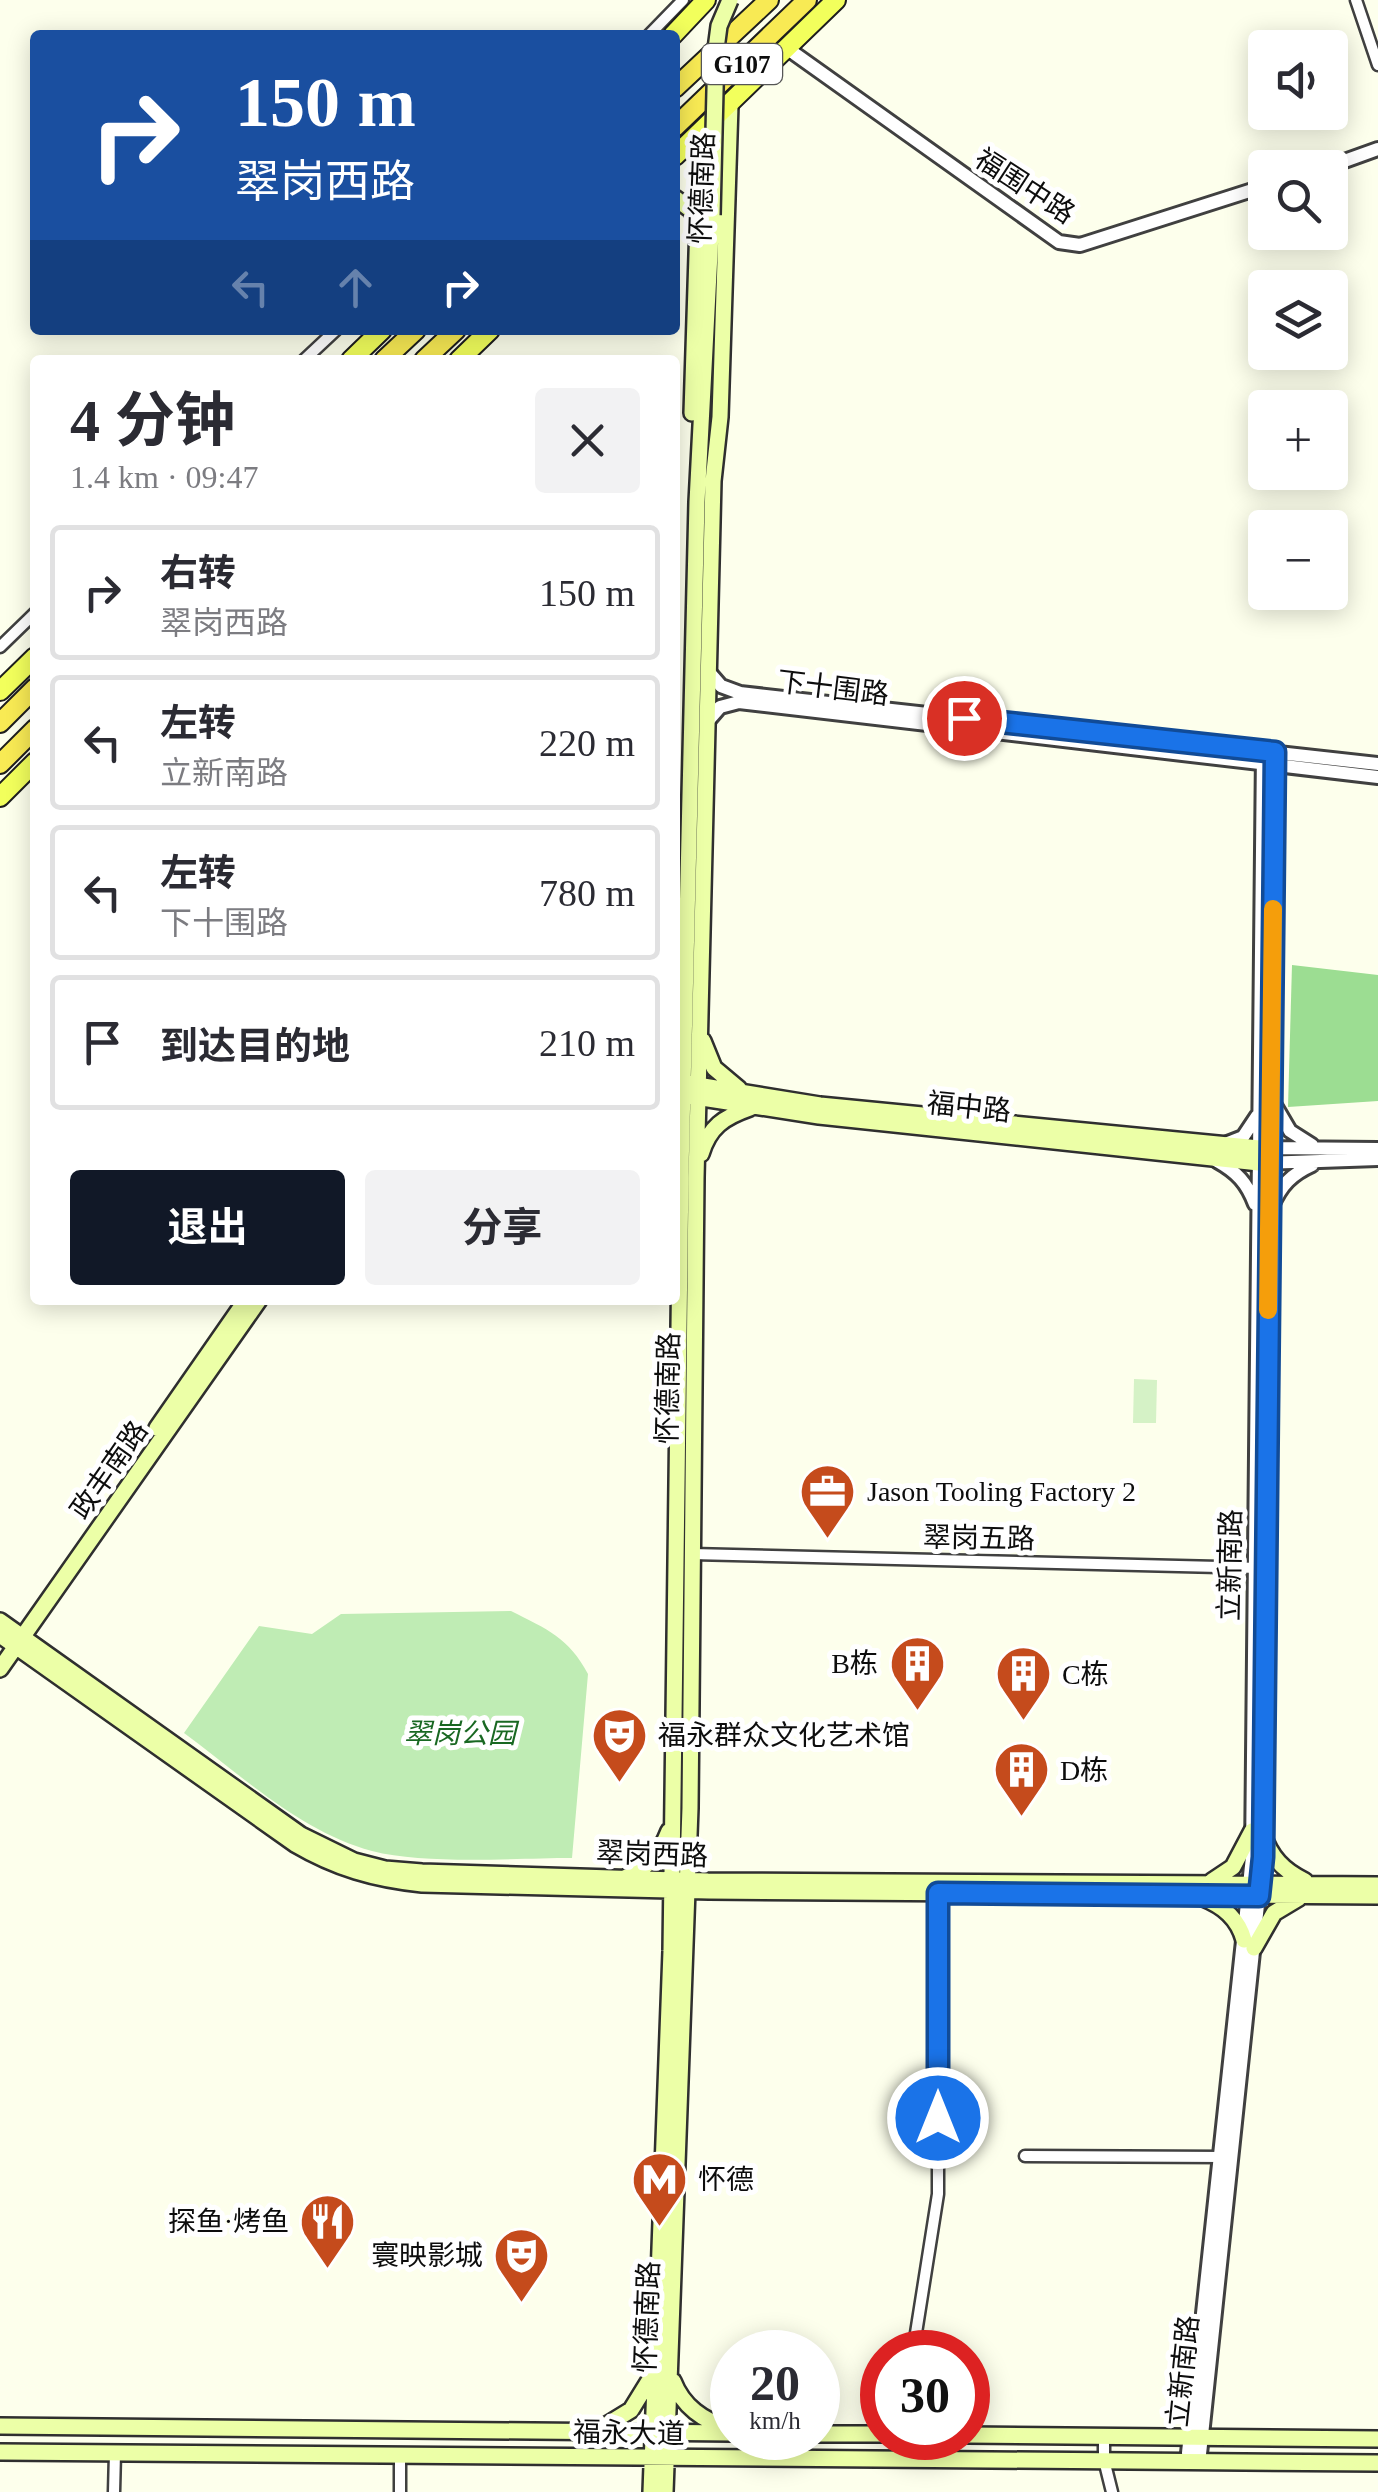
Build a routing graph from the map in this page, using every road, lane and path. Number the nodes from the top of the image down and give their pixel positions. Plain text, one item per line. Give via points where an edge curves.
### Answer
1 (683, 0) edge
2 (706, 0) edge
3 (730, 0) edge
4 (769, 0) edge
5 (808, 0) edge
6 (836, 0) edge
7 (1356, 0) edge
8 (654, 30) edge
9 (679, 30) edge
10 (788, 49) junction
11 (1378, 64) edge
12 (680, 83) edge
13 (730, 105) junction
14 (680, 123) edge
15 (1378, 149) edge
16 (680, 151) edge
17 (1348, 160) edge
18 (727, 190) junction
19 (1248, 191) edge
20 (680, 202) edge
21 (705, 219) junction
22 (331, 335) edge
23 (377, 335) edge
24 (411, 335) edge
25 (451, 335) edge
26 (485, 335) edge
27 (309, 355) edge
28 (355, 355) edge
29 (389, 355) edge
30 (429, 355) edge
31 (463, 355) edge
32 (30, 618) edge
33 (0, 647) edge
34 (30, 662) edge
35 (708, 671) junction
36 (0, 691) edge
37 (30, 693) edge
38 (707, 722) junction
39 (0, 723) edge
40 (30, 734) edge
41 (1269, 758) junction
42 (0, 764) edge
43 (1378, 764) edge
44 (30, 767) edge
45 (1378, 777) edge
46 (0, 797) edge
47 (684, 1002) junction
48 (699, 1016) junction
49 (680, 1017) edge
50 (685, 1089) edge
51 (1271, 1090) junction
52 (750, 1100) junction
53 (1259, 1108) junction
54 (1221, 1144) junction
55 (1378, 1148) edge
56 (1264, 1155) junction
57 (1327, 1155) junction
58 (1195, 1156) junction
59 (680, 1157) edge
60 (1378, 1159) edge
61 (688, 1175) junction
62 (1264, 1226) junction
63 (243, 1305) edge
64 (256, 1305) edge
65 (692, 1554) junction
66 (1260, 1568) junction
67 (0, 1621) edge
68 (10, 1640) edge
69 (0, 1669) edge
70 (674, 1812) junction
71 (1258, 1832) junction
72 (625, 1878) junction
73 (1378, 1884) edge
74 (680, 1885) junction
75 (1200, 1889) junction
76 (1254, 1890) junction
77 (1311, 1890) junction
78 (938, 1893) junction
79 (1378, 1896) edge
80 (1249, 1944) junction
81 (1025, 2156) dead end
82 (1226, 2157) junction
83 (917, 2330) edge
84 (663, 2364) junction
85 (710, 2422) edge
86 (0, 2426) edge
87 (588, 2432) junction
88 (661, 2432) junction
89 (710, 2432) edge
90 (990, 2435) edge
91 (1104, 2436) junction
92 (1196, 2437) junction
93 (1378, 2439) edge
94 (0, 2452) edge
95 (115, 2453) junction
96 (400, 2456) junction
97 (659, 2458) junction
98 (1104, 2460) junction
99 (1192, 2461) junction
100 (1378, 2463) edge
101 (114, 2492) edge
102 (400, 2492) edge
103 (651, 2492) edge
104 (665, 2492) edge
105 (1112, 2492) edge

1 - 8 street
2 - 9 main road
3 - 21 main road, 怀德南路, bridge via 716,49
4 - 12 highway, G107
5 - 14 highway, G107
6 - 10 main road
7 - 11 street
10 - 13 main road
10 - 19 street, 福围中路 via 1059,242 1080,245
13 - 16 main road
13 - 18 main road, 怀德南路
15 - 17 street
18 - 21 main road via 720,174 703,175
18 - 35 main road, 怀德南路
20 - 21 main road, 怀德南路
21 - 47 main road, 怀德南路
22 - 27 street
23 - 28 main road
24 - 29 highway
25 - 30 highway
26 - 31 main road
32 - 33 street
34 - 36 main road
35 - 38 main road, 怀德南路
35 - 41 street, 下十围路 via 740,693
37 - 39 highway
38 - 41 street, 下十围路 via 720,707 739,702
38 - 48 main road, 怀德南路
40 - 42 highway
41 - 43 street, 下十围路
41 - 45 street, 下十围路
41 - 51 street, 立新南路
41 - 53 street, 立新南路
44 - 46 main road
47 - 49 main road
47 - 50 main road, 怀德南路
48 - 50 main road, 怀德南路
48 - 52 main road via 714,1068
50 - 52 main road, 福中路
50 - 61 main road, 怀德南路
51 - 56 street, 立新南路
51 - 57 street via 1290,1131
52 - 54 main road, 福中路
52 - 58 main road, 福中路
52 - 61 main road via 711,1130
53 - 54 street via 1251,1130
53 - 56 street, 立新南路
54 - 56 main road, 福中路
55 - 57 street
56 - 57 street
56 - 58 main road, 福中路
56 - 62 street, 立新南路
57 - 60 street
57 - 62 street via 1293,1174
58 - 62 street via 1234,1170
59 - 61 main road
61 - 65 main road, 怀德南路
61 - 70 main road, 怀德南路
62 - 66 street, 立新南路
63 - 68 main road, 政丰南路
64 - 68 main road, 政丰南路
65 - 66 street, 翠岗五路
65 - 74 main road, 怀德南路
66 - 71 street, 立新南路
67 - 68 main road, 翠岗西路
68 - 69 main road, 政丰南路
68 - 72 main road, 翠岗西路 via 329,1851 422,1872
68 - 74 main road, 翠岗西路 via 295,1844 351,1872 422,1884
70 - 72 main road via 654,1859
70 - 74 main road, 怀德南路
71 - 75 main road via 1233,1867
71 - 76 street, 立新南路
71 - 77 main road via 1281,1866
72 - 74 main road, 翠岗西路
73 - 77 main road, 翠岗西路
74 - 75 main road, 翠岗西路
74 - 78 main road, 翠岗西路
74 - 84 main road, 怀德南路
75 - 76 main road, 翠岗西路
75 - 78 main road, 翠岗西路
75 - 80 main road via 1228,1912
76 - 77 main road, 翠岗西路
76 - 80 street, 立新南路
77 - 79 main road, 翠岗西路
77 - 80 main road via 1274,1913
78 - 83 street via 938,2194
80 - 82 street, 立新南路
81 - 82 street
82 - 92 street, 立新南路
84 - 85 main road via 685,2404
84 - 87 main road via 631,2410
84 - 88 main road, 怀德南路
86 - 87 main road, 福永大道
87 - 88 main road, 福永大道
88 - 89 main road, 福永大道
88 - 97 main road, 怀德南路
90 - 91 main road
91 - 92 main road
91 - 98 street
92 - 93 main road
92 - 99 street, 立新南路 via 1200,2454
94 - 95 main road, 福永大道
95 - 96 main road, 福永大道
95 - 101 street
96 - 97 main road, 福永大道
96 - 102 street
97 - 98 main road, 福永大道
97 - 103 main road, 怀德南路
97 - 104 main road, 怀德南路
98 - 99 main road, 福永大道
98 - 105 street
99 - 100 main road, 福永大道

